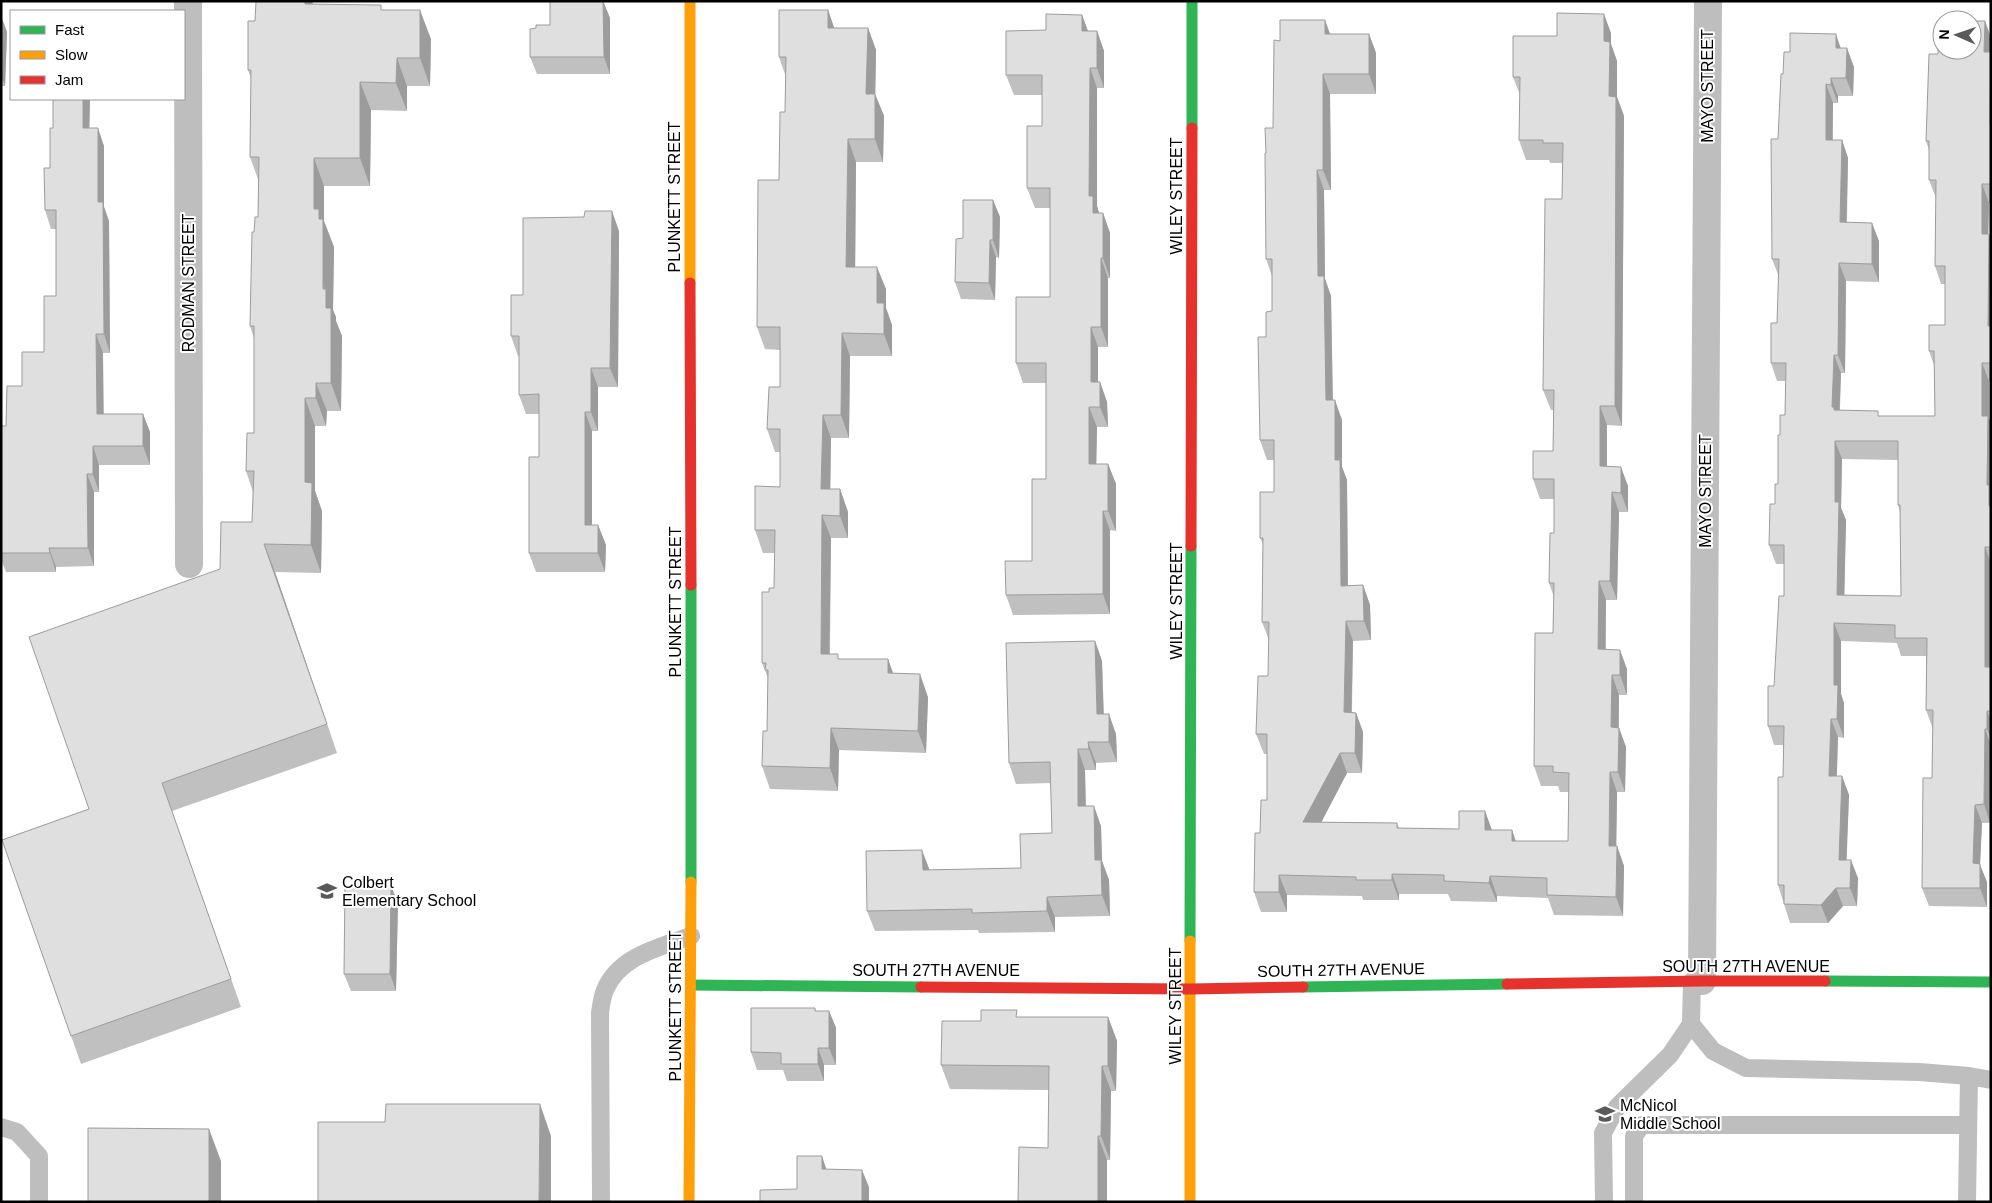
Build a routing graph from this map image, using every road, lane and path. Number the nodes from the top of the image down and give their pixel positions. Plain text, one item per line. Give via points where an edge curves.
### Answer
1 (188, 1) edge
2 (690, 1) edge
3 (1192, 1) edge
4 (1708, 1) edge
5 (189, 564) dead end
6 (692, 936) junction
7 (1697, 981) junction
8 (1991, 982) edge
9 (691, 985) junction
10 (1192, 989) junction
11 (1691, 1024) junction
12 (1969, 1076) junction
13 (1991, 1080) edge
14 (1968, 1125) junction
15 (1, 1126) edge
16 (39, 1202) edge
17 (601, 1202) edge
18 (689, 1202) edge
19 (1190, 1202) edge
20 (1604, 1202) edge
21 (1634, 1202) edge
22 (1967, 1202) edge

1 - 5 street, RODMAN STREET
2 - 6 street, PLUNKETT STREET
3 - 10 street, WILEY STREET
4 - 7 street, MAYO STREET
6 - 9 street, PLUNKETT STREET
6 - 17 lane via 637,956 620,968 605,990 600,1013
7 - 8 street, SOUTH 27TH AVENUE
7 - 10 street, SOUTH 27TH AVENUE
7 - 11 lane
9 - 10 street, SOUTH 27TH AVENUE
9 - 18 street, PLUNKETT STREET
10 - 19 street, WILEY STREET
11 - 12 lane via 1713,1051 1746,1068
11 - 20 lane via 1670,1055 1616,1107 1603,1133
12 - 13 lane
12 - 14 lane
14 - 21 lane via 1642,1125 1634,1136
14 - 22 lane
15 - 16 lane via 16,1132 39,1156

